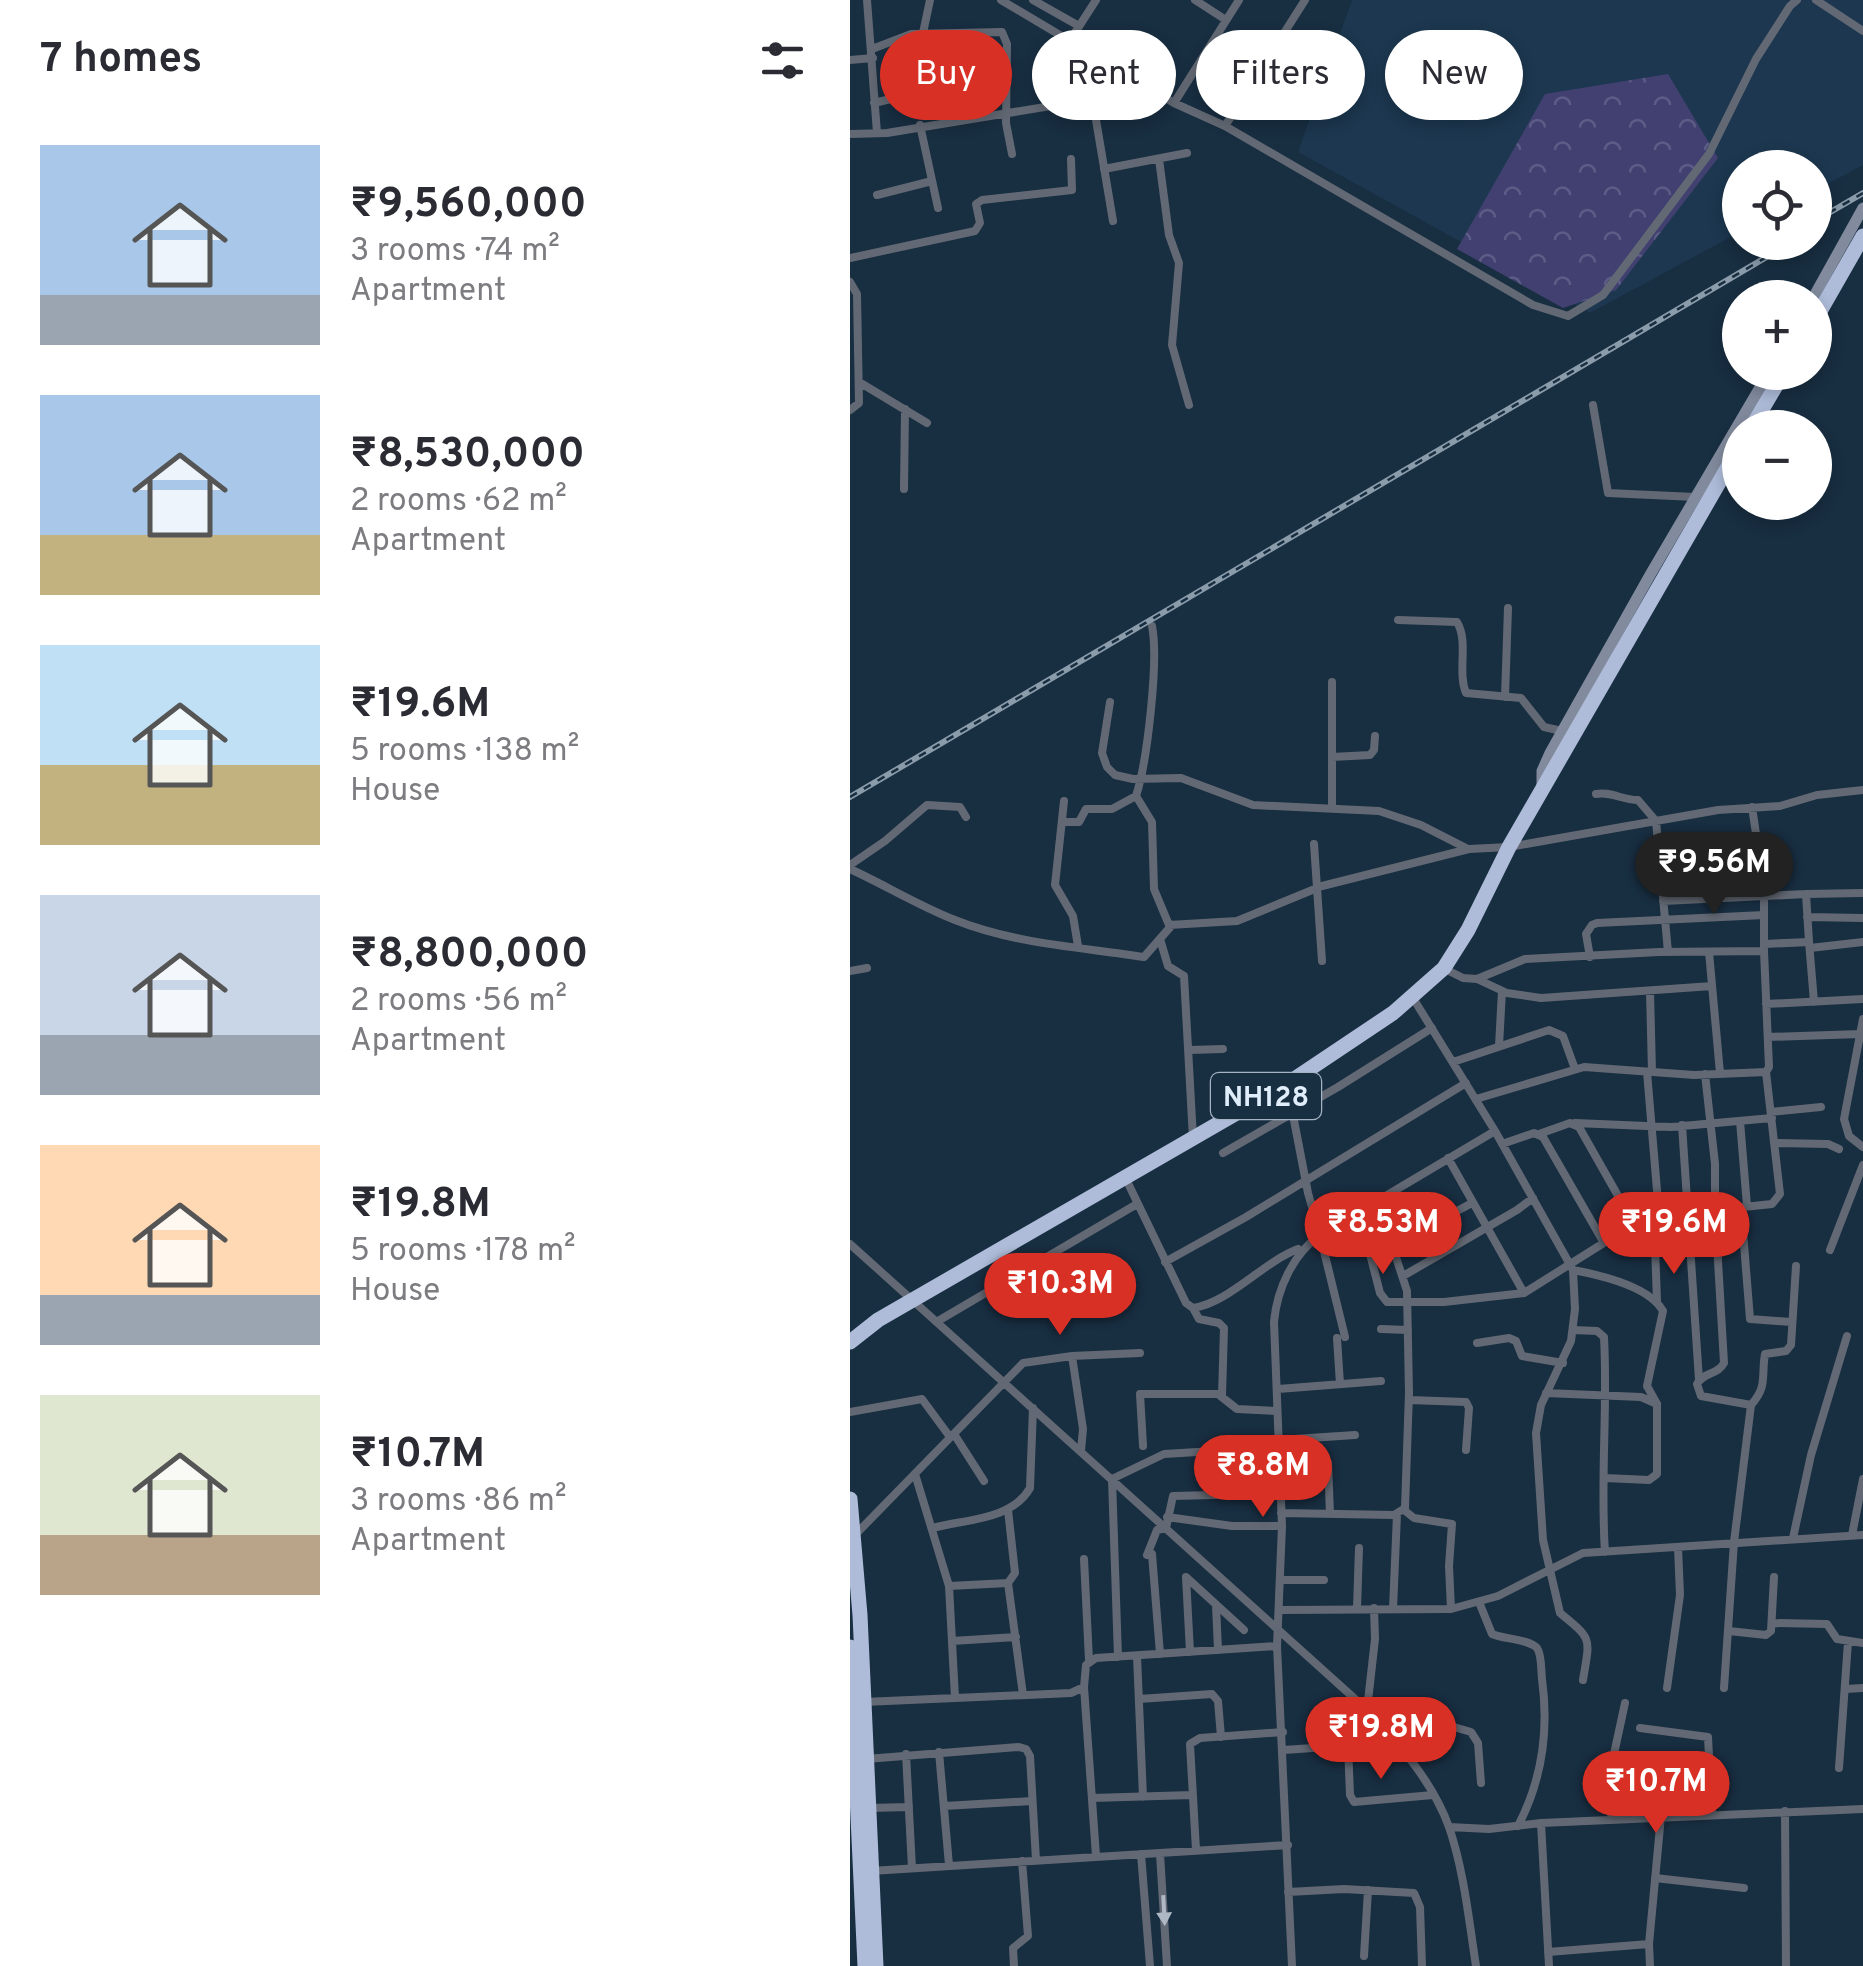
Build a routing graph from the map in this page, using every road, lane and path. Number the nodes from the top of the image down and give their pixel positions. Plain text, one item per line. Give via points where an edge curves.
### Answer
1 (868, 0) edge
2 (930, 0) edge
3 (1001, 0) edge
4 (1033, 0) edge
5 (1096, 0) edge
6 (1194, 0) edge
7 (1239, 0) edge
8 (1305, 0) edge
9 (1797, 0) edge
10 (1816, 0) edge
11 (1226, 20) junction
12 (1080, 26) junction
13 (923, 30) edge
14 (1050, 30) edge
15 (1077, 30) edge
16 (1863, 31) edge
17 (880, 48) edge
18 (872, 53) junction
19 (850, 60) edge
20 (1176, 100) edge
21 (880, 102) edge
22 (874, 103) junction
23 (1176, 104) edge
24 (967, 120) edge
25 (1007, 120) edge
26 (1095, 120) edge
27 (920, 126) junction
28 (1225, 126) junction
29 (850, 134) edge
30 (878, 134) junction
31 (1187, 153) dead end
32 (1012, 154) dead end
33 (1159, 158) junction
34 (1071, 159) dead end
35 (1104, 169) junction
36 (932, 182) junction
37 (877, 195) dead end
38 (938, 208) dead end
39 (1863, 208) edge
40 (1113, 220) dead end
41 (1863, 236) edge
42 (850, 258) edge
43 (1823, 280) edge
44 (850, 282) edge
45 (1832, 290) edge
46 (859, 382) junction
47 (1758, 390) edge
48 (1190, 405) dead end
49 (1593, 405) dead end
50 (850, 410) edge
51 (904, 410) junction
52 (927, 423) dead end
53 (1722, 477) edge
54 (904, 488) dead end
55 (1695, 497) junction
56 (1508, 608) dead end
57 (1398, 620) dead end
58 (1152, 626) dead end
59 (1332, 682) dead end
60 (1505, 697) junction
61 (1110, 702) dead end
62 (1562, 732) junction
63 (1375, 736) dead end
64 (1332, 757) junction
65 (1142, 779) junction
66 (1542, 790) junction
67 (1863, 790) edge
68 (1596, 794) dead end
69 (1136, 796) junction
70 (1064, 800) dead end
71 (1752, 807) junction
72 (1332, 808) junction
73 (966, 817) dead end
74 (1656, 821) junction
75 (1062, 822) junction
76 (1314, 844) dead end
77 (1509, 847) junction
78 (1469, 849) junction
79 (1758, 851) junction
80 (1659, 852) junction
81 (850, 867) edge
82 (1762, 874) junction
83 (1661, 877) junction
84 (1316, 890) junction
85 (1863, 893) edge
86 (1806, 894) junction
87 (1764, 896) junction
88 (1663, 901) junction
89 (1764, 915) junction
90 (1808, 917) junction
91 (1863, 918) edge
92 (1664, 920) junction
93 (1172, 926) junction
94 (1160, 938) junction
95 (1863, 942) edge
96 (1809, 945) junction
97 (1078, 946) junction
98 (1764, 948) junction
99 (1668, 952) junction
100 (1709, 952) junction
101 (1590, 957) junction
102 (1322, 961) dead end
103 (867, 968) dead end
104 (1444, 968) junction
105 (851, 969) edge
106 (1477, 979) junction
107 (1712, 986) junction
108 (1502, 991) junction
109 (1650, 992) junction
110 (1413, 998) junction
111 (1863, 999) edge
112 (1814, 1002) junction
113 (1766, 1004) junction
114 (1863, 1019) edge
115 (1432, 1028) junction
116 (1860, 1034) junction
117 (1768, 1036) junction
118 (1499, 1046) junction
119 (1223, 1049) dead end
120 (1189, 1050) junction
121 (1453, 1062) junction
122 (1575, 1069) junction
123 (1650, 1072) junction
124 (1766, 1072) junction
125 (1706, 1074) junction
126 (1720, 1074) junction
127 (1466, 1083) junction
128 (1287, 1084) junction
129 (1476, 1099) junction
130 (1821, 1107) dead end
131 (1292, 1115) junction
132 (1771, 1115) junction
133 (1740, 1121) junction
134 (1575, 1123) junction
135 (1710, 1124) junction
136 (1682, 1125) junction
137 (1652, 1127) junction
138 (1494, 1131) junction
139 (1539, 1134) junction
140 (1192, 1138) junction
141 (1774, 1143) junction
142 (1502, 1144) junction
143 (1863, 1147) edge
144 (1839, 1149) dead end
145 (1223, 1153) dead end
146 (1448, 1158) junction
147 (1863, 1165) edge
148 (1125, 1177) junction
149 (1305, 1182) junction
150 (1533, 1198) junction
151 (1472, 1203) junction
152 (1137, 1204) junction
153 (1744, 1206) junction
154 (1359, 1210) junction
155 (1716, 1210) junction
156 (1687, 1212) junction
157 (1659, 1214) junction
158 (1634, 1224) junction
159 (1486, 1228) junction
160 (1320, 1235) junction
161 (1689, 1239) junction
162 (1604, 1243) junction
163 (850, 1244) edge
164 (1392, 1245) junction
165 (1301, 1248) junction
166 (1830, 1250) dead end
167 (1371, 1257) junction
168 (1166, 1262) junction
169 (1796, 1266) dead end
170 (1572, 1267) junction
171 (1402, 1276) junction
172 (1524, 1293) junction
173 (914, 1298) junction
174 (1657, 1301) junction
175 (1407, 1303) junction
176 (1193, 1308) junction
177 (878, 1320) junction
178 (938, 1321) junction
179 (1791, 1322) junction
180 (850, 1325) edge
181 (1382, 1329) dead end
182 (1408, 1330) junction
183 (1573, 1330) junction
184 (1846, 1336) dead end
185 (850, 1342) edge
186 (1478, 1342) dead end
187 (1140, 1353) dead end
188 (1072, 1356) junction
189 (1563, 1363) junction
190 (1699, 1380) junction
191 (1381, 1381) dead end
192 (1005, 1382) junction
193 (1340, 1384) junction
194 (1647, 1386) junction
195 (1278, 1389) junction
196 (1546, 1393) junction
197 (1604, 1393) junction
198 (1222, 1396) junction
199 (1641, 1396) junction
200 (1409, 1400) junction
201 (1657, 1404) junction
202 (1752, 1405) junction
203 (1033, 1408) junction
204 (1278, 1411) junction
205 (850, 1412) edge
206 (1355, 1435) dead end
207 (952, 1436) junction
208 (1279, 1444) junction
209 (1143, 1446) dead end
210 (1466, 1450) dead end
211 (1081, 1452) junction
212 (1328, 1463) dead end
213 (915, 1474) junction
214 (1605, 1478) junction
215 (1112, 1479) junction
216 (1863, 1479) edge
217 (984, 1481) dead end
218 (1252, 1494) dead end
219 (850, 1499) edge
220 (1008, 1510) junction
221 (1400, 1512) junction
222 (1282, 1513) junction
223 (1330, 1514) junction
224 (1167, 1517) junction
225 (1282, 1526) junction
226 (933, 1528) junction
227 (1166, 1528) junction
228 (1863, 1534) edge
229 (1852, 1535) junction
230 (854, 1536) junction
231 (1794, 1538) junction
232 (1734, 1542) junction
233 (1678, 1547) junction
234 (1359, 1548) dead end
235 (1605, 1552) junction
236 (1084, 1559) dead end
237 (1550, 1572) junction
238 (1774, 1577) dead end
239 (1282, 1580) junction
240 (1324, 1580) dead end
241 (1008, 1583) junction
242 (949, 1586) junction
243 (1478, 1602) junction
244 (1216, 1605) junction
245 (1357, 1608) junction
246 (1374, 1608) junction
247 (1393, 1609) junction
248 (1450, 1609) junction
249 (1279, 1610) junction
250 (1772, 1622) junction
251 (1278, 1628) junction
252 (1244, 1630) dead end
253 (1729, 1631) junction
254 (1016, 1637) junction
255 (952, 1642) junction
256 (1848, 1642) junction
257 (1863, 1643) edge
258 (1277, 1646) junction
259 (850, 1648) edge
260 (1218, 1650) junction
261 (1190, 1652) junction
262 (1160, 1654) junction
263 (1136, 1656) junction
264 (1118, 1657) junction
265 (1089, 1660) junction
266 (1583, 1680) dead end
267 (1084, 1687) junction
268 (1668, 1688) dead end
269 (1724, 1688) dead end
270 (1845, 1688) junction
271 (1863, 1688) edge
272 (1023, 1695) junction
273 (955, 1698) junction
274 (1139, 1700) junction
275 (864, 1702) junction
276 (1625, 1704) dead end
277 (1367, 1710) junction
278 (1383, 1726) junction
279 (1640, 1728) dead end
280 (1283, 1732) junction
281 (1221, 1736) junction
282 (1398, 1742) junction
283 (1348, 1746) junction
284 (1284, 1750) junction
285 (939, 1752) junction
286 (906, 1754) junction
287 (866, 1758) junction
288 (1839, 1768) dead end
289 (1481, 1783) dead end
290 (1192, 1795) junction
291 (1434, 1795) junction
292 (1143, 1796) junction
293 (1092, 1798) junction
294 (1032, 1801) junction
295 (944, 1806) junction
296 (909, 1807) junction
297 (868, 1808) junction
298 (1863, 1809) edge
299 (1785, 1811) junction
300 (1712, 1814) junction
301 (1661, 1816) junction
302 (1611, 1820) junction
303 (1541, 1823) junction
304 (1449, 1826) junction
305 (1518, 1826) junction
306 (1288, 1845) junction
307 (1196, 1850) junction
308 (1141, 1854) junction
309 (1160, 1854) junction
310 (1096, 1856) junction
311 (1036, 1860) junction
312 (1022, 1861) junction
313 (948, 1865) junction
314 (912, 1868) junction
315 (871, 1871) junction
316 (1655, 1878) junction
317 (1744, 1888) dead end
318 (1368, 1890) junction
319 (1288, 1892) junction
320 (1649, 1944) junction
321 (1548, 1952) junction
322 (1364, 1956) dead end
323 (865, 1965) edge
324 (850, 1966) edge
325 (876, 1966) edge
326 (1014, 1966) edge
327 (1150, 1966) edge
328 (1167, 1966) edge
329 (1292, 1966) edge
330 (1422, 1966) edge
331 (1476, 1966) edge
332 (1550, 1966) edge
333 (1650, 1966) edge
334 (1786, 1966) edge

1 - 18 street
2 - 13 street
3 - 14 street
4 - 12 street
5 - 12 street
6 - 11 street
7 - 11 street
8 - 28 street
9 - 28 street via 1756,58 1709,154 1603,294 1568,316 1533,304
10 - 16 street
11 - 20 street
12 - 15 street
17 - 18 street
18 - 19 street
18 - 22 street
21 - 22 street
22 - 30 street
23 - 28 street
24 - 27 street
25 - 32 street
26 - 35 street
27 - 30 street
27 - 36 street
29 - 30 street
31 - 33 street
33 - 35 street
33 - 48 street via 1180,272 1172,345
34 - 42 street via 1072,190 982,200 976,204 979,228 970,233
35 - 40 street
36 - 37 street
36 - 38 street
39 - 43 street
41 - 45 highway
44 - 46 street via 857,294
46 - 50 street via 860,403
46 - 51 street
47 - 55 street
49 - 55 street via 1608,493
51 - 52 street
51 - 54 street
53 - 66 highway, NH128
55 - 62 street
56 - 60 street
57 - 60 street via 1457,622 1466,693
58 - 65 street
59 - 64 street
60 - 62 street via 1523,700 1544,727
61 - 65 street via 1104,760 1115,775
62 - 66 street via 1542,771
63 - 64 street via 1370,755
64 - 72 street
65 - 69 street
65 - 72 street via 1181,778 1253,804
66 - 77 highway, NH128
67 - 71 street
68 - 74 street via 1638,800
69 - 75 street via 1112,809 1086,810 1079,822
69 - 93 street via 1152,822 1154,890
70 - 75 street
71 - 74 street
71 - 79 street
72 - 78 street via 1396,816
73 - 81 street via 960,807 927,805
74 - 77 street
74 - 80 street
75 - 97 street via 1055,885 1073,916
76 - 84 street
77 - 78 street
77 - 104 highway, NH128
78 - 84 street
79 - 80 street
79 - 82 street
80 - 83 street
81 - 97 street via 955,920 1029,942
82 - 83 street
82 - 87 street
83 - 88 street
84 - 93 street via 1237,921
84 - 102 street
85 - 86 street
86 - 87 street
86 - 90 street
87 - 88 street
87 - 89 street
88 - 92 street
89 - 92 street
89 - 98 street
90 - 91 street
90 - 96 street
92 - 99 street
92 - 101 street via 1592,925 1586,934
93 - 94 street
94 - 97 street via 1144,957
94 - 120 street via 1168,966 1184,976
95 - 96 street
96 - 98 street
96 - 112 street
98 - 100 street
98 - 113 street
99 - 100 street
99 - 101 street
100 - 107 street
101 - 106 street via 1518,960
103 - 105 street
104 - 106 street
104 - 110 highway, NH128
106 - 108 street
107 - 109 street
107 - 126 street
108 - 109 street via 1558,998
108 - 118 street
109 - 123 street
110 - 115 street
110 - 128 highway, NH128
111 - 112 street
112 - 113 street
113 - 117 street
114 - 116 street
115 - 121 street
115 - 131 street
116 - 117 street
116 - 143 street via 1844,1119
117 - 124 street
118 - 121 street
118 - 122 street via 1556,1031
119 - 120 street
120 - 140 street
121 - 127 street
122 - 123 street
122 - 129 street
123 - 125 street
123 - 137 street
124 - 126 street
124 - 132 street
125 - 126 street
125 - 135 street
127 - 129 street
127 - 149 street
128 - 131 street
128 - 140 highway, NH128
129 - 138 street
130 - 132 street
131 - 145 street
131 - 149 street
132 - 133 street
132 - 141 street
133 - 135 street
133 - 153 street
134 - 137 street
134 - 139 street
134 - 158 street
135 - 136 street
135 - 155 street
136 - 137 street
136 - 156 street
137 - 157 street
138 - 142 street
138 - 146 street
139 - 142 street
139 - 162 street
140 - 148 highway, NH128
141 - 144 street
141 - 153 street via 1778,1200
142 - 150 street
146 - 151 street
146 - 154 street
147 - 166 street
148 - 152 street
148 - 173 highway, NH128
149 - 160 street
149 - 168 street
150 - 159 street
150 - 170 street
151 - 159 street
151 - 164 street
152 - 168 street
152 - 178 street
153 - 155 street
153 - 179 street via 1750,1319
154 - 160 street
154 - 167 street
155 - 156 street
155 - 190 street via 1724,1364
156 - 157 street
156 - 161 street
157 - 158 street
158 - 162 street
159 - 171 street
159 - 172 street
160 - 165 street
160 - 193 street via 1341,1338
161 - 174 street via 1655,1246
161 - 190 street
162 - 170 street
163 - 173 street
164 - 167 street
164 - 171 street
165 - 176 street
165 - 195 street via 1275,1313
167 - 175 street via 1382,1300
168 - 176 street
169 - 179 street
170 - 172 street
170 - 174 street
170 - 183 street
171 - 175 street
172 - 175 street
173 - 177 highway, NH128
173 - 178 street
174 - 194 street via 1664,1314
175 - 182 street
176 - 198 street via 1199,1319 1224,1328
177 - 180 highway, NH128
177 - 185 highway, NH128
178 - 192 street
179 - 202 street via 1789,1350 1765,1354 1761,1395
181 - 182 street
182 - 200 street
183 - 189 street
183 - 197 street via 1602,1332
184 - 231 street
186 - 189 street via 1513,1338 1522,1356
187 - 188 street
188 - 192 street via 1027,1360
188 - 211 street
189 - 196 street
190 - 202 street via 1701,1396
191 - 193 street
192 - 203 street
192 - 207 street
193 - 195 street
194 - 199 street
194 - 201 street
195 - 204 street
196 - 197 street
196 - 237 street via 1536,1434
197 - 199 street
197 - 214 street
198 - 204 street via 1237,1408
198 - 209 street via 1140,1394
199 - 201 street
200 - 210 street via 1466,1402
200 - 221 street via 1407,1502
201 - 214 street via 1656,1477
202 - 232 street
203 - 211 street
203 - 220 street via 1030,1488
204 - 208 street
205 - 207 street via 922,1399
206 - 208 street
207 - 213 street
207 - 217 street
208 - 215 street via 1164,1454
208 - 222 street
211 - 215 street
212 - 223 street
213 - 226 street
213 - 230 street
214 - 235 street
215 - 227 street
215 - 264 street
216 - 229 street
218 - 224 street via 1176,1494
219 - 230 highway
220 - 226 street
220 - 241 street via 1015,1566
221 - 223 street
221 - 247 street
221 - 248 street via 1452,1524
222 - 223 street
222 - 225 street
224 - 225 street
224 - 227 street
225 - 239 street
226 - 242 street
227 - 251 street
227 - 262 street via 1157,1530 1150,1554
228 - 229 street
229 - 231 street
230 - 275 highway
231 - 232 street
232 - 233 street
232 - 253 street
233 - 235 street
233 - 268 street via 1680,1595
234 - 245 street
235 - 237 street via 1577,1554
236 - 265 street
237 - 243 street
237 - 266 street via 1560,1612 1580,1626 1587,1641
238 - 250 street
239 - 240 street
239 - 249 street
241 - 242 street
241 - 254 street
242 - 255 street
243 - 248 street
243 - 305 street via 1492,1634 1539,1652 1543,1756
244 - 252 street
244 - 260 street
244 - 261 street via 1185,1578
245 - 246 street
245 - 249 street
246 - 247 street
246 - 277 street
247 - 248 street
249 - 251 street
250 - 253 street via 1766,1635
250 - 256 street via 1830,1625 1838,1640
251 - 258 street
251 - 277 street
253 - 269 street
254 - 255 street
254 - 272 street
255 - 273 street
256 - 257 street
256 - 270 street
258 - 260 street
258 - 280 street
259 - 323 highway
260 - 261 street
261 - 262 street
262 - 263 street
263 - 264 street
263 - 274 street
264 - 265 street
265 - 267 street
267 - 272 street
267 - 293 street
270 - 271 street
270 - 288 street
272 - 273 street
273 - 275 street
274 - 281 street via 1212,1694
274 - 292 street
275 - 287 highway
276 - 302 street
277 - 278 street
278 - 282 street
278 - 289 street via 1416,1716 1471,1732
279 - 300 street via 1708,1737
280 - 281 street
280 - 284 street
281 - 290 street via 1190,1744
282 - 283 street
282 - 291 street
283 - 284 street
283 - 291 street via 1354,1802
284 - 306 street
285 - 286 street
285 - 294 street via 1026,1749
285 - 295 street
286 - 287 street
286 - 296 street
287 - 297 highway
290 - 292 street
290 - 307 street
291 - 304 street
292 - 293 street
293 - 310 street
294 - 295 street
294 - 311 street
295 - 313 street
296 - 297 street
296 - 314 street
297 - 315 highway
298 - 299 street
299 - 300 street
299 - 334 street
300 - 301 street
301 - 302 street
301 - 316 street
302 - 303 street
303 - 305 street
303 - 321 street
304 - 305 street
304 - 331 street
306 - 307 street
306 - 319 street
307 - 309 street
308 - 309 street
308 - 310 street
308 - 327 street
309 -> 328 street
310 - 311 street
311 - 312 street
312 - 313 street
312 - 326 street via 1028,1936 1013,1948
313 - 314 street
314 - 315 street
315 - 325 highway
316 - 317 street
316 - 320 street
318 - 319 street
318 - 322 street
318 - 330 street via 1416,1896
319 - 329 street
320 - 321 street
320 - 333 street
321 - 332 street
323 - 324 street

